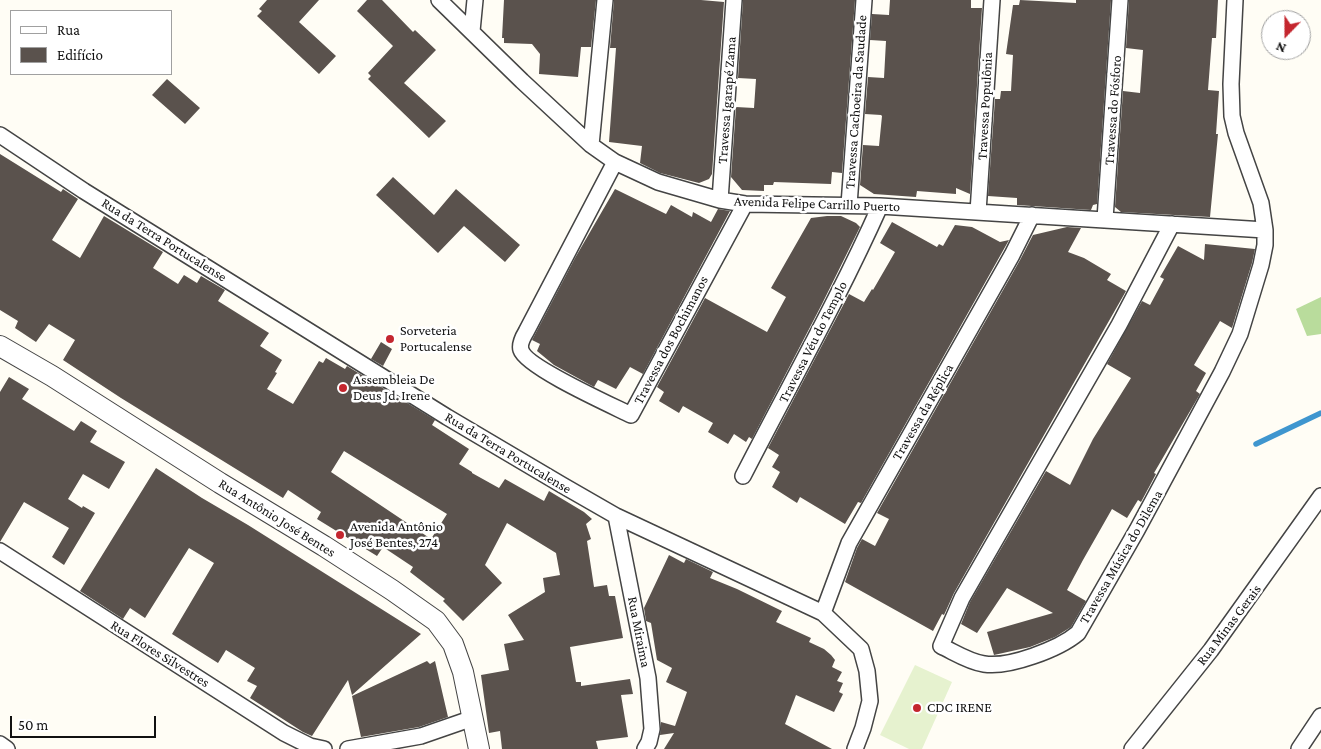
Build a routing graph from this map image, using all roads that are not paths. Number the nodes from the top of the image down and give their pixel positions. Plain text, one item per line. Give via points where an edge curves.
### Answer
1 (439, 0) edge
2 (475, 0) edge
3 (605, 0) edge
4 (734, 0) edge
5 (864, 0) edge
6 (992, 0) edge
7 (1120, 0) edge
8 (1235, 0) edge
9 (472, 30) junction
10 (0, 135) edge
11 (591, 145) junction
12 (616, 162) junction
13 (720, 200) junction
14 (745, 204) junction
15 (849, 205) junction
16 (880, 206) junction
17 (978, 212) junction
18 (1032, 215) junction
19 (1105, 220) junction
20 (1172, 224) junction
21 (1265, 230) junction
22 (1, 346) edge
23 (743, 476) dead end
24 (1321, 496) edge
25 (616, 516) junction
26 (0, 551) edge
27 (823, 613) junction
28 (1321, 716) edge
29 (473, 718) junction
30 (0, 744) edge
31 (6, 749) edge
32 (324, 749) edge
33 (348, 749) edge
34 (479, 749) edge
35 (645, 749) edge
36 (855, 749) edge
37 (1132, 749) edge
38 (1299, 749) edge

1 - 9 street, Avenida Felipe Carrillo Puerto
2 - 9 street
3 - 11 street
4 - 13 street, Travessa Igarapé Zama
5 - 15 street, Travessa Cachoeira da Saudade
6 - 17 street, Travessa Populônia
7 - 19 street, Travessa do Fósforo
8 - 21 street, Travessa Música do Dilema via 1232,116 1261,203
9 - 11 street, Avenida Felipe Carrillo Puerto
10 - 25 street, Rua da Terra Portucalense via 84,191 448,417
11 - 12 street, Avenida Felipe Carrillo Puerto
12 - 13 street, Avenida Felipe Carrillo Puerto via 658,182
12 - 14 street, Travessa dos Bochimanos via 526,332 521,352 562,381 631,415
13 - 14 street, Avenida Felipe Carrillo Puerto
14 - 15 street, Avenida Felipe Carrillo Puerto
15 - 16 street, Avenida Felipe Carrillo Puerto
16 - 17 street, Avenida Felipe Carrillo Puerto
16 - 23 street, Travessa Véu do Templo
17 - 18 street, Avenida Felipe Carrillo Puerto
18 - 19 street, Avenida Felipe Carrillo Puerto
18 - 27 street, Travessa da Réplica via 849,543
19 - 20 street, Avenida Felipe Carrillo Puerto
20 - 21 street, Avenida Felipe Carrillo Puerto
20 - 21 street, Travessa Música do Dilema via 1119,325 962,598 941,646 973,661 998,664 1054,649 1078,633 1138,530 1240,334 1261,265
22 - 29 street, Rua Antônio José Bentes via 324,546 436,621 453,644
24 - 37 street, Rua Minas Gerais via 1211,650
25 - 27 street, Rua da Terra Portucalense
25 - 35 street, Rua Miraima via 648,678 652,729
26 - 32 street, Rua Flores Silvestres via 284,734
27 - 36 street, Rua da Terra Portucalense via 861,649 867,671 870,700
28 - 38 street
29 - 33 street via 421,736
29 - 34 street, Rua Antônio José Bentes
30 - 31 street

